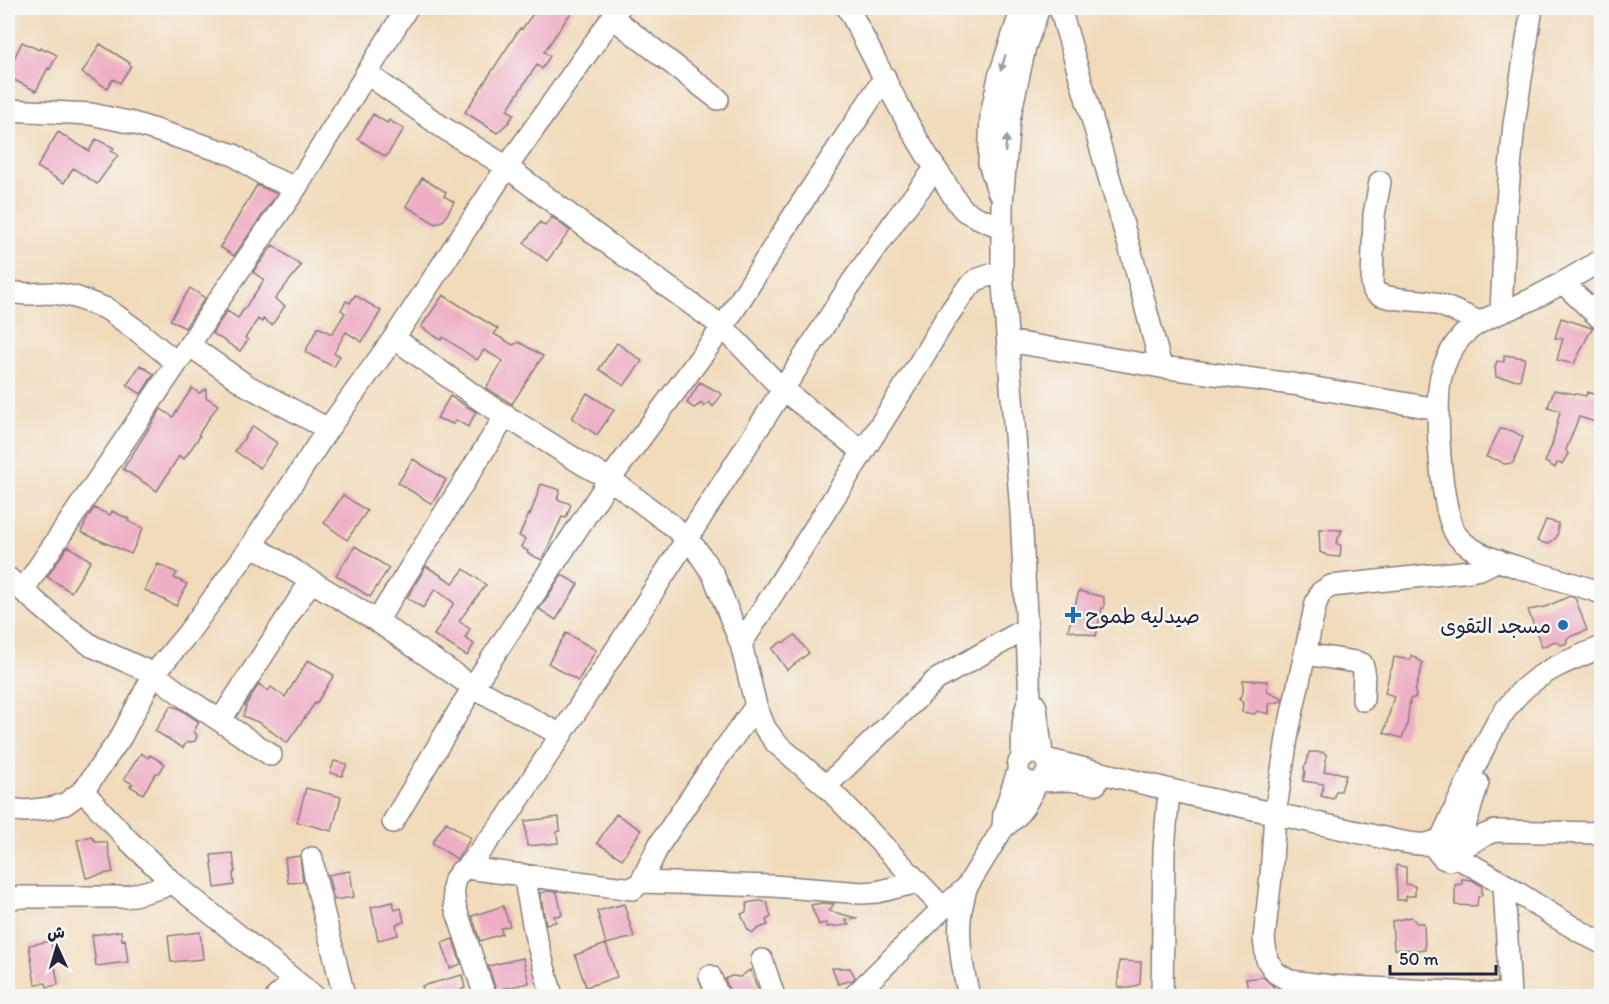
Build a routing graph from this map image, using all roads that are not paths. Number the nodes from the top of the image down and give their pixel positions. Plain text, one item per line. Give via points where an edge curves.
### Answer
1 (407, 8) edge
2 (848, 8) edge
3 (1022, 8) edge
4 (1039, 8) edge
5 (1060, 8) edge
6 (1532, 8) edge
7 (616, 13) edge
8 (366, 73) junction
9 (885, 77) junction
10 (718, 99) dead end
11 (8, 110) edge
12 (507, 167) junction
13 (935, 169) junction
14 (1380, 183) dead end
15 (296, 188) junction
16 (1002, 202) junction
17 (1003, 228) junction
18 (1602, 260) edge
19 (1002, 271) junction
20 (1563, 283) junction
21 (8, 292) edge
22 (1502, 311) junction
23 (1602, 320) edge
24 (1479, 322) junction
25 (723, 327) junction
26 (394, 338) junction
27 (1008, 341) junction
28 (189, 345) junction
29 (177, 363) junction
30 (1161, 366) junction
31 (782, 389) junction
32 (1438, 409) junction
33 (506, 415) junction
34 (328, 429) junction
35 (863, 453) junction
36 (610, 479) junction
37 (686, 539) junction
38 (252, 545) junction
39 (1498, 560) junction
40 (311, 581) junction
41 (15, 584) edge
42 (1602, 593) edge
43 (377, 621) junction
44 (1027, 628) junction
45 (741, 644) junction
46 (1602, 647) edge
47 (1305, 654) junction
48 (154, 674) junction
49 (473, 687) junction
50 (1363, 700) dead end
51 (756, 706) junction
52 (220, 720) junction
53 (561, 735) junction
54 (271, 755) dead end
55 (1032, 761) junction
56 (1039, 782) junction
57 (826, 786) junction
58 (83, 791) junction
59 (1168, 801) junction
60 (8, 809) edge
61 (1274, 820) junction
62 (393, 822) dead end
63 (1003, 828) junction
64 (1602, 833) edge
65 (1450, 849) junction
66 (312, 858) dead end
67 (466, 868) junction
68 (524, 874) junction
69 (172, 882) junction
70 (641, 882) junction
71 (918, 882) junction
72 (1504, 884) junction
73 (966, 888) junction
74 (8, 899) edge
75 (943, 908) junction
76 (1602, 943) edge
77 (762, 960) dead end
78 (710, 976) dead end
79 (294, 981) junction
80 (1331, 991) edge
81 (277, 996) edge
82 (314, 996) edge
83 (344, 996) edge
84 (485, 996) edge
85 (552, 996) edge
86 (718, 996) edge
87 (774, 996) edge
88 (855, 996) edge
89 (969, 996) edge
90 (1162, 996) edge
91 (1510, 996) edge

1 - 8 street
2 - 9 street
3 -> 16 street via 991,115 989,163
16 -> 4 street via 1009,120 1025,47
5 - 30 street
6 - 22 street via 1514,124
7 - 10 street
7 - 12 street
8 - 12 street
8 - 15 street
9 - 13 street
9 - 25 street
11 - 15 street via 90,114 133,123 234,155 263,174
12 - 25 street
12 - 26 street
13 - 17 street via 964,210
13 - 31 street via 897,218
14 - 24 street via 1374,215 1374,291 1382,296 1449,308
15 - 28 street
16 - 17 street
17 - 19 street
18 - 20 street
19 - 27 street
19 - 35 street via 976,280 965,291
20 - 22 street
20 - 23 street
21 - 29 street via 53,293 107,309
22 - 24 street
24 - 32 street via 1453,347 1445,363
25 - 31 street
25 - 36 street
26 - 33 street
26 - 34 street
27 - 30 street
27 - 44 street
28 - 29 street
28 - 34 street via 246,385
29 - 41 street
30 - 32 street
31 - 35 street
31 - 37 street
32 - 39 street via 1450,522 1465,543
33 - 36 street
33 - 43 street
34 - 38 street
35 - 45 street
36 - 37 street
36 - 49 street
37 - 45 street via 712,574
37 - 53 street
38 - 40 street
38 - 48 street
39 - 42 street
39 - 47 street via 1470,572 1331,586 1316,603
40 - 43 street
40 - 52 street
41 - 48 street via 92,646
43 - 49 street
44 - 55 street via 1030,698 1036,707
44 - 57 street via 936,680
45 - 51 street
46 - 65 street via 1553,669 1515,697 1493,731
47 - 50 street via 1362,664
47 - 61 street
48 - 52 street
48 - 58 street via 121,737
49 - 53 street
49 - 62 street
51 - 57 street via 776,743
51 - 70 street via 659,845
52 - 54 street
53 - 67 street via 506,819
55 - 56 street via 1048,769
55 - 61 street via 1191,795
55 - 63 street via 1004,813
56 - 59 street via 1092,783
56 - 63 street via 1016,817
57 - 71 street
58 - 60 street via 65,804 51,808
58 - 69 street
59 - 61 street
59 - 90 street
61 - 65 street
61 - 80 street via 1264,939 1268,960 1276,973 1290,981
63 - 73 street
64 - 65 street via 1495,831
65 - 72 street
66 - 83 street
67 - 68 street
67 - 84 street via 455,879 455,906
68 - 70 street via 626,889
68 - 85 street
69 - 74 street via 126,897
69 - 79 street
70 - 71 street via 862,893
71 - 75 street
72 - 76 street
72 - 91 street
73 - 75 street
73 - 89 street via 960,919 960,952
75 - 88 street
77 - 87 street
78 - 86 street
79 - 81 street
79 - 82 street
80 - 91 street

